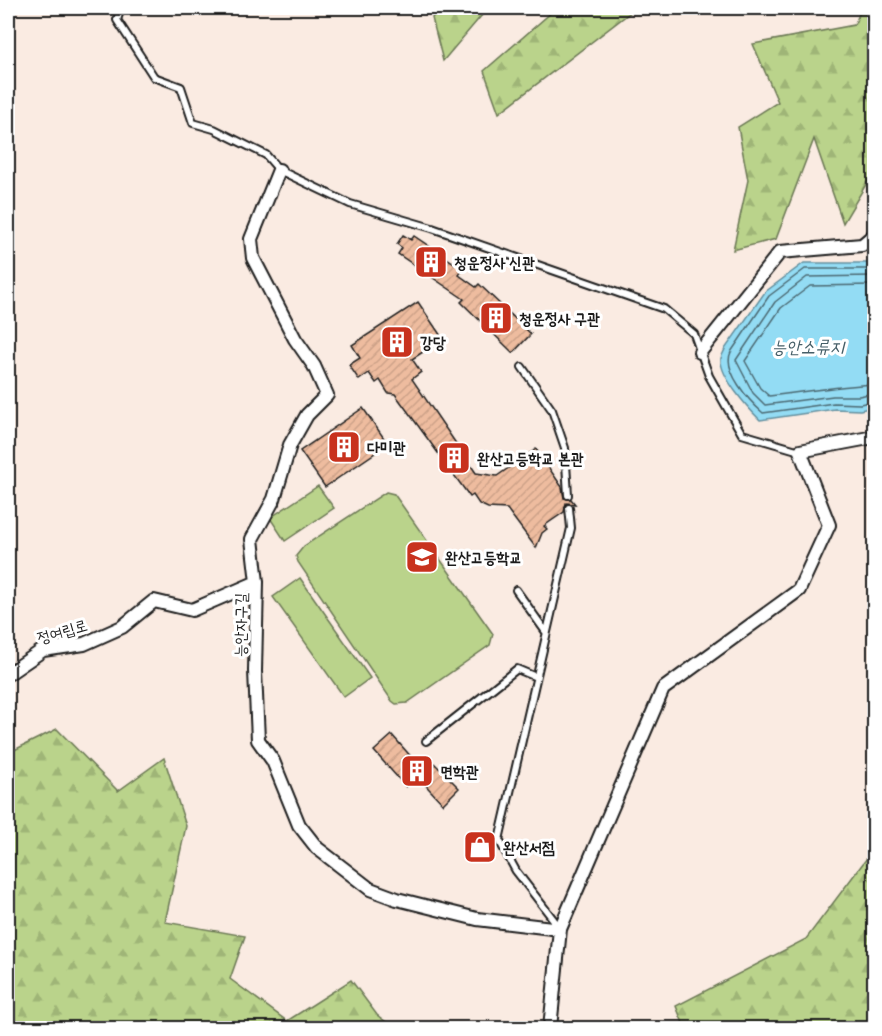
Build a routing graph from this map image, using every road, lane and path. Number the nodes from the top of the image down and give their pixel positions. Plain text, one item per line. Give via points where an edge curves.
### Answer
1 (121, 8) edge
2 (279, 171) junction
3 (874, 235) edge
4 (700, 352) junction
5 (522, 367) dead end
6 (874, 437) edge
7 (800, 451) junction
8 (568, 495) dead end
9 (569, 508) dead end
10 (257, 582) junction
11 (516, 590) dead end
12 (546, 632) junction
13 (8, 675) edge
14 (536, 677) junction
15 (426, 741) dead end
16 (560, 929) junction
17 (550, 1029) edge

1 - 2 lane via 117,20 154,77 181,87 193,123 214,129 266,156
2 - 4 lane via 350,204 471,241 664,309 694,334
2 - 10 street, 능안자구길 via 251,239 253,258 327,395 307,415 290,445 274,500 252,539
3 - 4 street via 862,245 780,252
4 - 7 lane via 742,434
5 - 8 lane via 552,410 565,448
6 - 7 street
7 - 16 street via 829,525 799,590 663,689
9 - 12 lane via 571,528
10 - 13 street, 정여립로 via 192,610 154,601 122,627 84,644 43,650
10 - 16 street, 능안자구길 via 258,740 273,761 299,825 317,848 370,889 397,899 477,919
11 - 12 lane
12 - 14 lane
14 - 15 lane via 517,669
14 - 16 lane via 499,840 516,871
16 - 17 street

